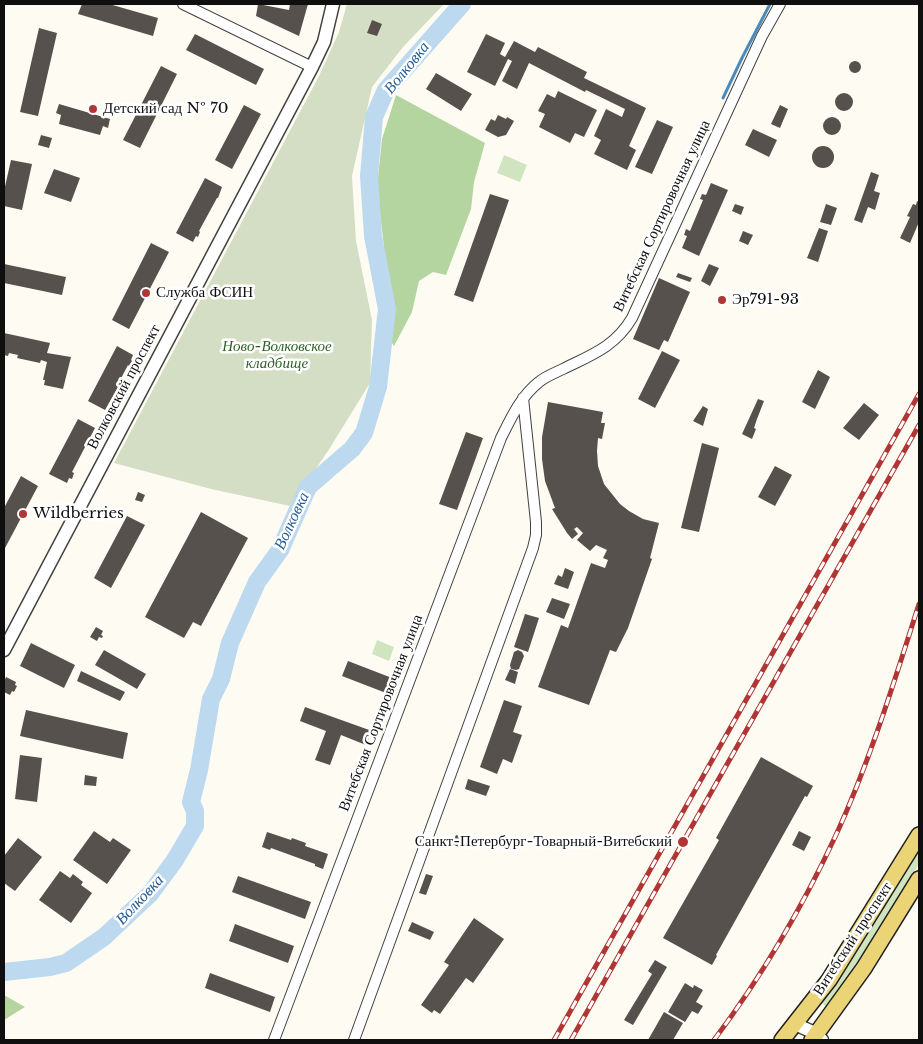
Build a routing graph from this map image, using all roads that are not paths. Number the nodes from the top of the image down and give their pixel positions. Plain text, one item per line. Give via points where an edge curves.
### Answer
1 (183, 4) edge
2 (333, 4) edge
3 (780, 4) edge
4 (312, 67) junction
5 (523, 398) junction
6 (4, 650) edge
7 (919, 835) edge
8 (919, 879) edge
9 (795, 1024) junction
10 (815, 1039) edge
11 (274, 1040) edge
12 (354, 1040) edge
13 (782, 1040) edge

1 - 4 street
2 - 4 street, Волковский проспект via 324,42
3 - 5 street, Витебская Сортировочная улица via 624,331 598,352 540,381
4 - 6 street, Волковский проспект
5 - 11 street, Витебская Сортировочная улица via 501,438
5 - 12 street via 536,522 533,548
7 - 9 main road, Витебский проспект via 841,963
8 - 10 main road, Витебский проспект
9 - 10 street
9 - 13 main road, Витебский проспект

